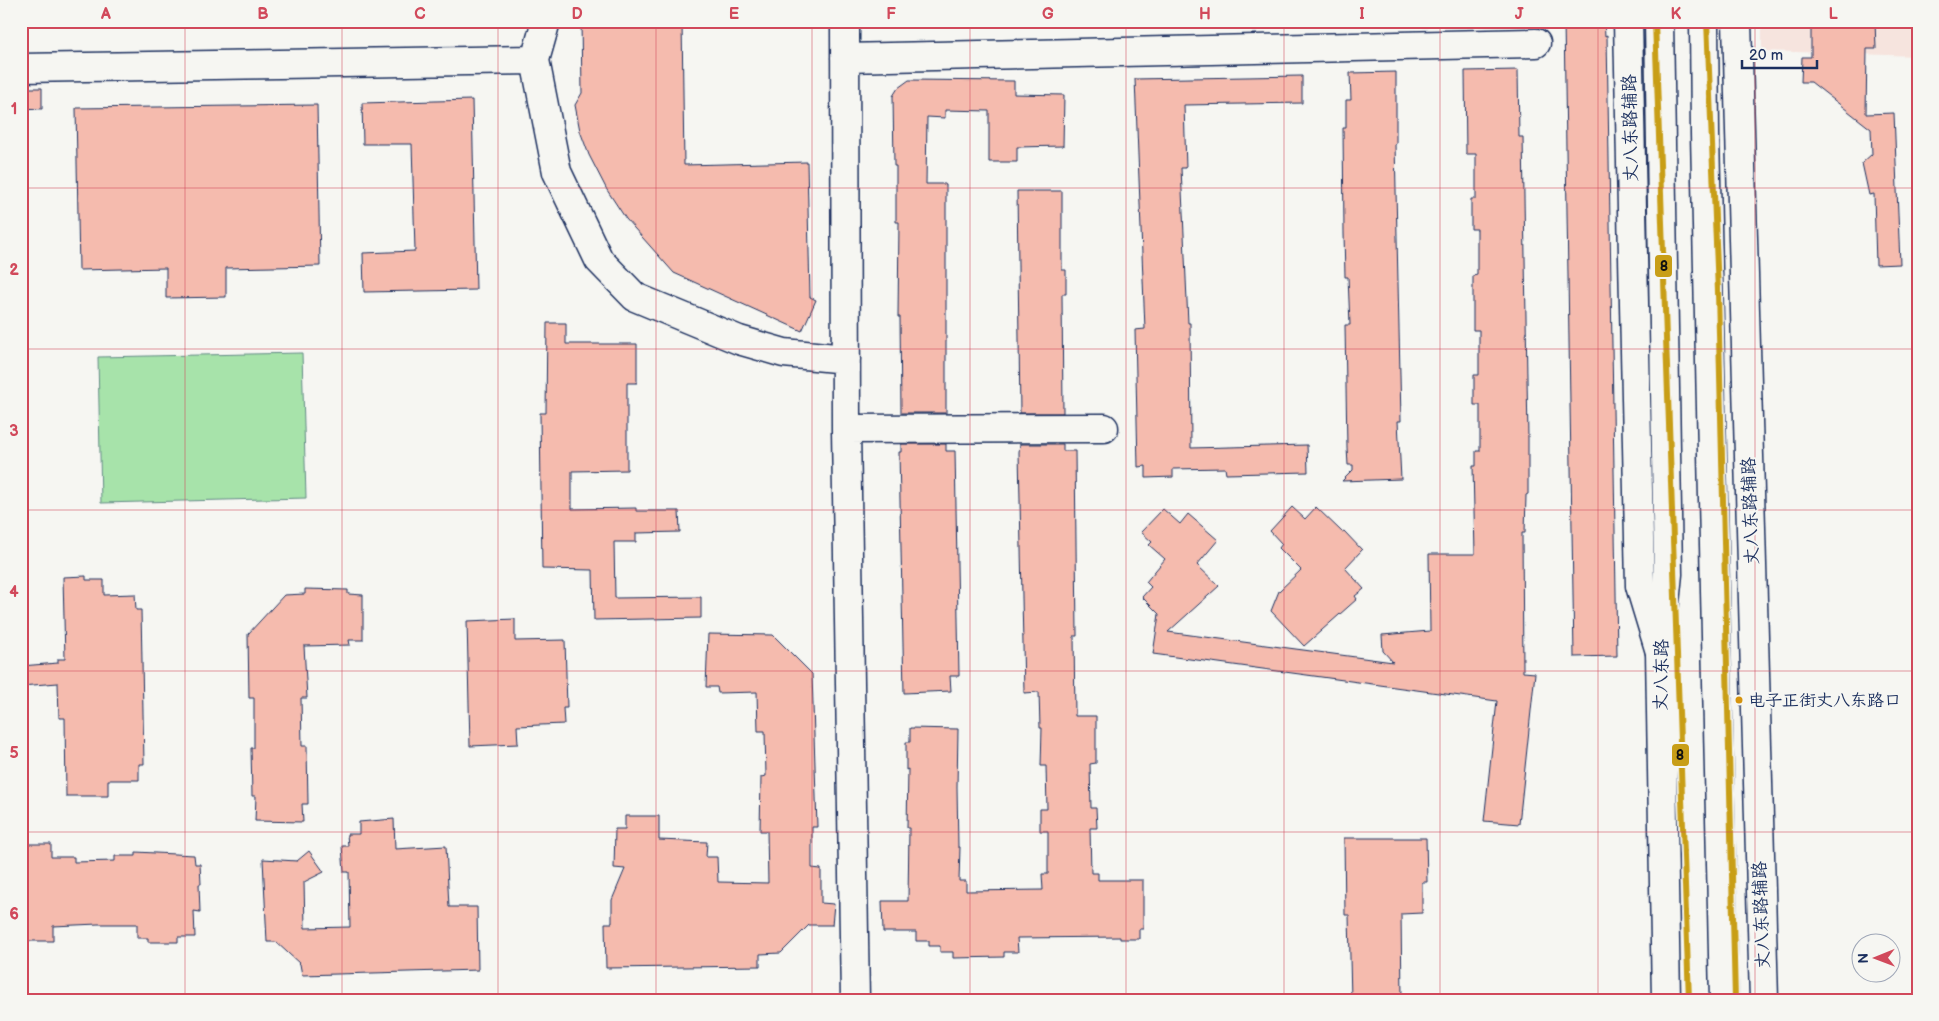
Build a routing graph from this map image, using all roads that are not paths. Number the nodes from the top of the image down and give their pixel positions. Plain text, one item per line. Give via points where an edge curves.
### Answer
1 (546, 21) edge
2 (845, 21) edge
3 (1628, 21) edge
4 (1659, 21) edge
5 (1704, 21) edge
6 (1737, 21) edge
7 (1536, 43) dead end
8 (845, 58) junction
9 (535, 60) junction
10 (21, 68) edge
11 (846, 359) junction
12 (1104, 428) dead end
13 (846, 429) junction
14 (1660, 652) junction
15 (855, 1000) edge
16 (1666, 1000) edge
17 (1724, 1000) edge
18 (1764, 1000) edge

1 - 9 street
2 - 8 street
3 - 14 street, 丈八东路辅路 via 1640,586
4 - 14 street, 丈八东路 via 1668,574
5 - 17 street
6 - 18 street, 丈八东路辅路
7 - 8 street
8 - 11 street
9 - 10 street
9 - 11 street via 557,172 599,260 635,297 740,340 784,353
11 - 13 street
12 - 13 street
13 - 15 street
14 - 16 street, 丈八东路

